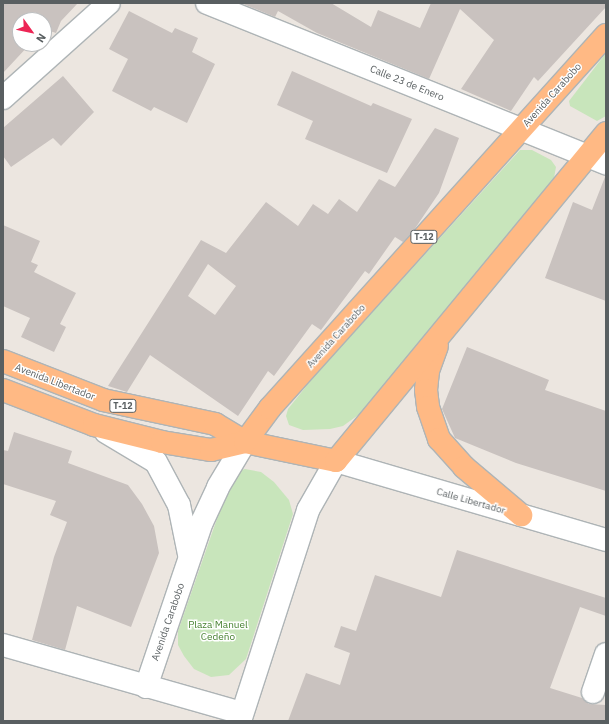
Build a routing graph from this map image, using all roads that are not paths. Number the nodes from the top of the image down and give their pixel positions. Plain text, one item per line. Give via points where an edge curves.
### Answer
1 (109, 3) edge
2 (207, 3) edge
3 (606, 35) edge
4 (3, 98) edge
5 (521, 129) junction
6 (606, 133) edge
7 (597, 159) edge
8 (444, 330) junction
9 (3, 360) edge
10 (3, 390) edge
11 (94, 426) junction
12 (245, 442) junction
13 (336, 461) junction
14 (521, 515) junction
15 (606, 540) edge
16 (190, 558) junction
17 (3, 645) edge
18 (606, 654) edge
19 (146, 687) junction
20 (592, 692) dead end
21 (241, 717) edge

1 - 4 street
2 - 5 street, Calle 23 de Enero
3 - 5 highway, Avenida Carabobo / T-12
5 - 7 street, Calle 23 de Enero
5 - 12 highway, Avenida Carabobo / T-12 via 270,408
6 - 7 highway
7 - 8 highway
8 - 13 highway
8 - 14 highway via 428,371 426,390 432,425 452,455
9 - 12 highway, Avenida Libertador / T-12 via 103,400 215,424
10 - 11 highway, Avenida Libertador / T-12
11 - 12 highway, Avenida Libertador / T-12 via 211,450
11 - 16 street via 156,462 179,505
12 - 13 highway, Avenida Libertador / T-12
12 - 16 street, Avenida Carabobo via 218,487
13 - 14 street, Calle Libertador
13 - 21 street via 308,510
14 - 15 street, Calle Libertador
16 - 19 street, Avenida Carabobo
17 - 19 street
18 - 20 street
19 - 21 street

